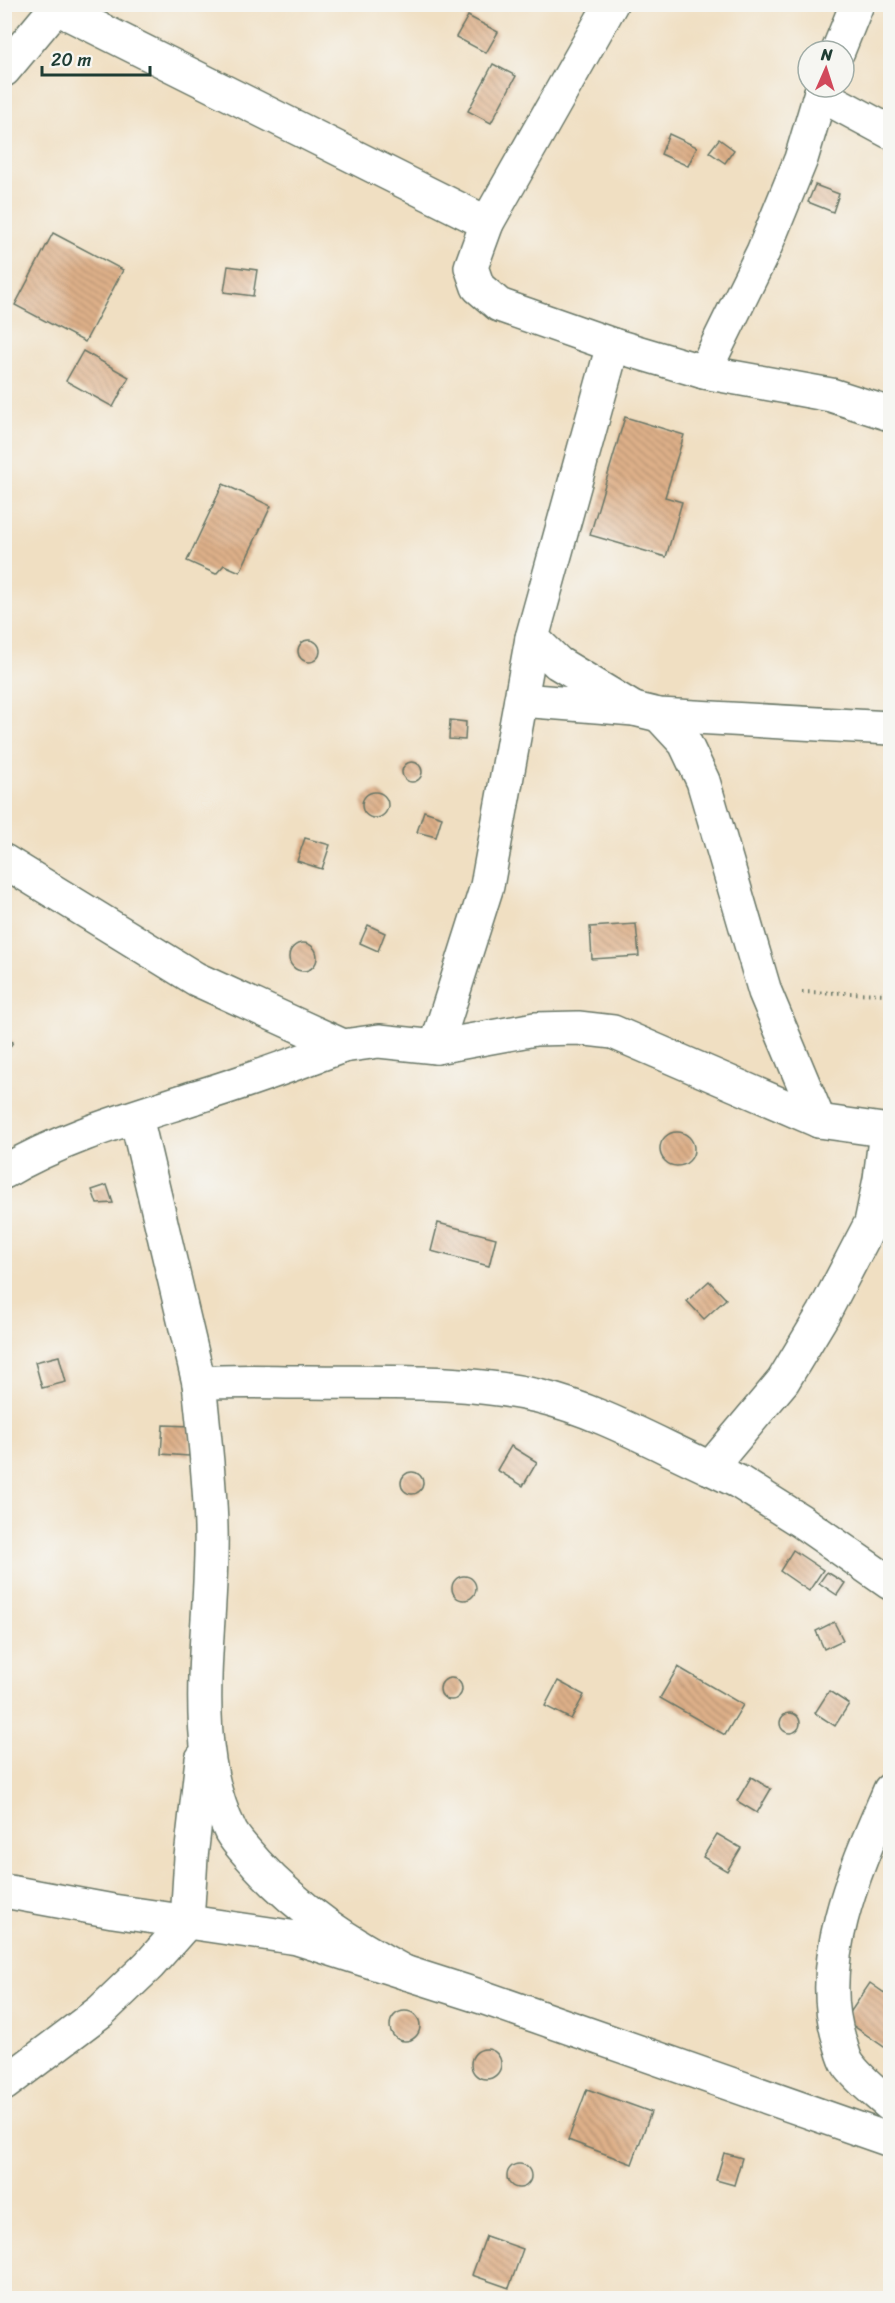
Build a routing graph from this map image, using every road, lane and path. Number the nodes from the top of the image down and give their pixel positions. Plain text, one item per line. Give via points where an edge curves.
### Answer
1 (611, 4) edge
2 (857, 4) edge
3 (58, 6) edge
4 (843, 39) edge
5 (4, 70) edge
6 (819, 99) edge
7 (832, 99) edge
8 (891, 132) edge
9 (487, 223) junction
10 (613, 345) junction
11 (704, 372) junction
12 (891, 414) edge
13 (532, 638) junction
14 (521, 700) junction
15 (646, 712) junction
16 (891, 728) edge
17 (4, 861) edge
18 (765, 992) junction
19 (891, 994) edge
20 (343, 1046) junction
21 (436, 1047) junction
22 (136, 1116) junction
23 (819, 1121) junction
24 (888, 1131) edge
25 (4, 1172) edge
26 (199, 1383) junction
27 (710, 1468) junction
28 (891, 1583) edge
29 (205, 1739) junction
30 (891, 1790) edge
31 (4, 1891) edge
32 (187, 1922) junction
33 (406, 1973) junction
34 (4, 2084) edge
35 (891, 2105) edge
36 (891, 2140) edge

1 - 9 street
2 - 4 street
3 - 5 street
3 - 9 street
6 - 11 street via 801,159 763,252
7 - 8 street
9 - 10 street via 471,267 478,287 499,305
10 - 11 street
10 - 13 street
11 - 12 street via 831,395
13 - 14 street
13 - 15 street via 558,663
14 - 15 street
14 - 21 street via 487,886
15 - 16 street
15 - 18 street via 685,743 704,781
17 - 20 street via 196,979
18 - 19 path
18 - 23 street
20 - 21 street via 379,1041
20 - 22 street
21 - 23 street via 535,1029 613,1032
22 - 25 street
22 - 26 street
23 - 24 street
24 - 27 street via 871,1223 829,1303 783,1381
26 - 27 street via 372,1380 491,1388 539,1396 585,1411
26 - 29 street via 211,1528
27 - 28 street via 801,1521
29 - 32 street
29 - 33 street via 223,1809 231,1833 241,1847 280,1889 319,1922
30 - 35 street via 851,1881 832,1965 836,2030 848,2063
31 - 32 street
32 - 33 street via 297,1938
32 - 34 street via 101,2011
33 - 36 street

